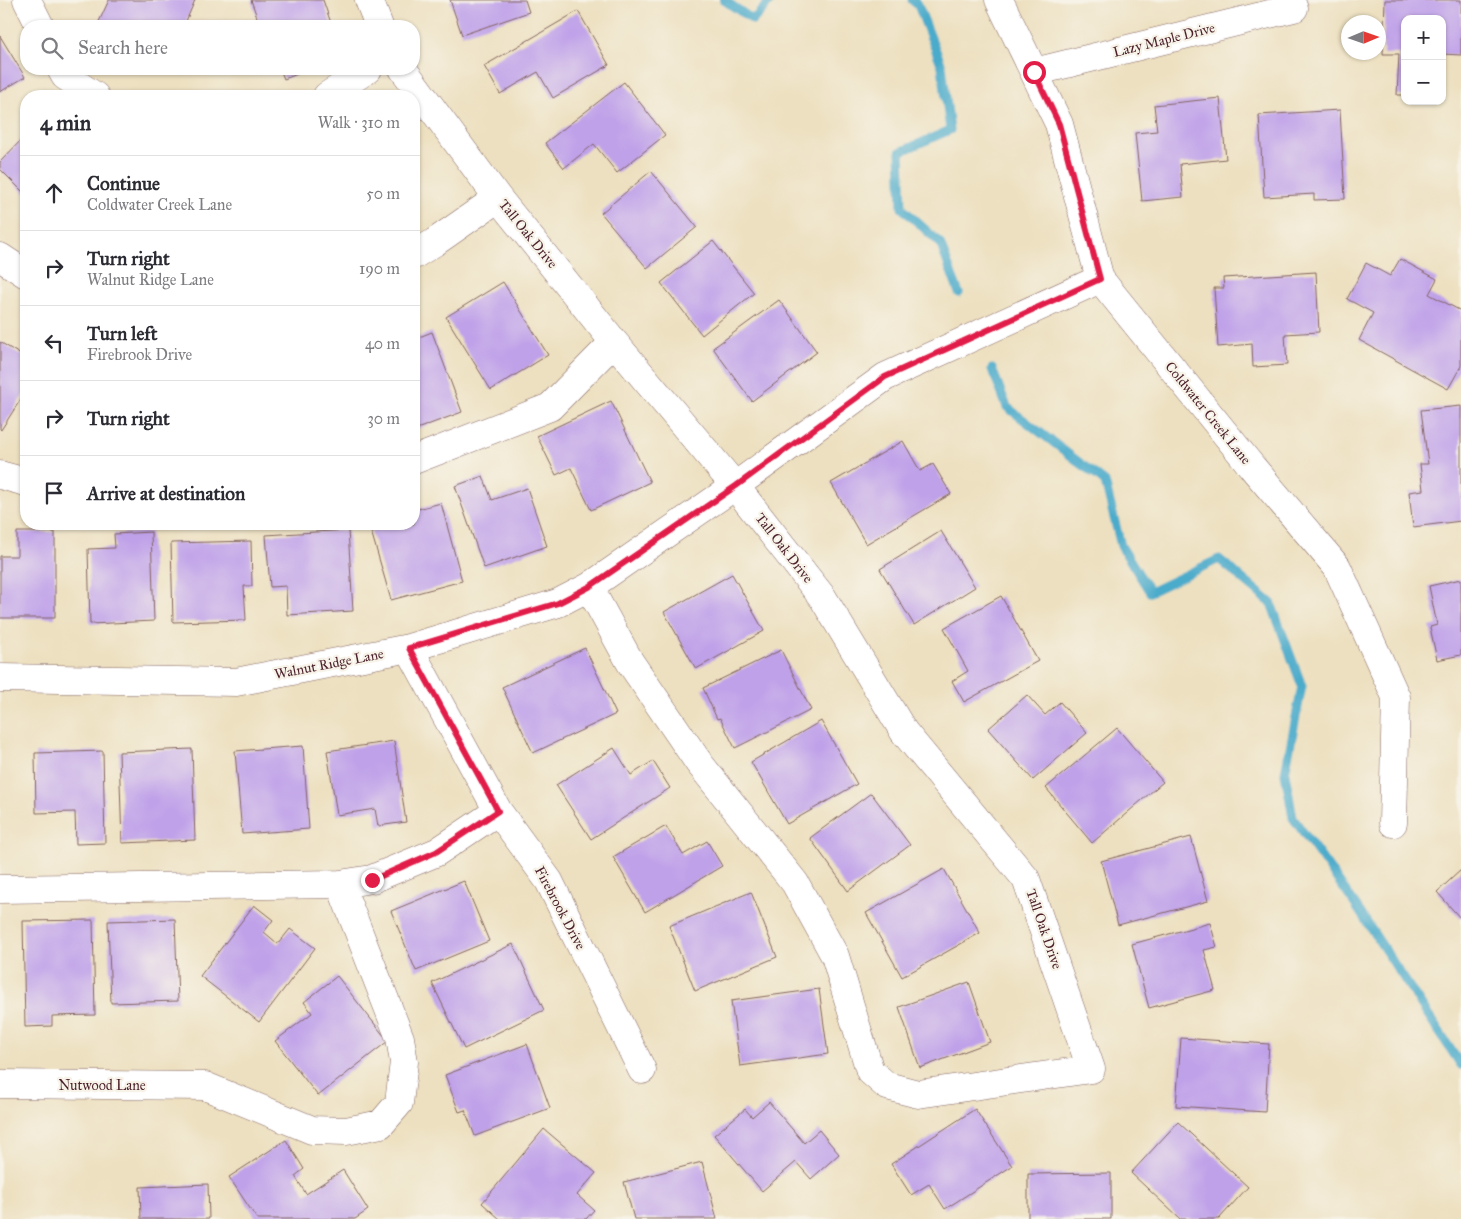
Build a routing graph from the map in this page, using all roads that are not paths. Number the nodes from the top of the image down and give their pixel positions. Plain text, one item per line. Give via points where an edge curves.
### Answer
1 (27, 0) edge
2 (369, 0) edge
3 (999, 0) edge
4 (1294, 8) dead end
5 (37, 20) edge
6 (377, 20) edge
7 (1034, 72) junction
8 (64, 75) edge
9 (359, 75) edge
10 (407, 75) edge
11 (86, 90) edge
12 (336, 90) edge
13 (418, 90) edge
14 (420, 92) edge
15 (498, 198) junction
16 (420, 251) edge
17 (0, 257) edge
18 (20, 270) edge
19 (1100, 279) junction
20 (614, 342) junction
21 (420, 458) edge
22 (0, 475) edge
23 (20, 480) edge
24 (736, 486) junction
25 (589, 587) junction
26 (409, 648) junction
27 (0, 678) edge
28 (498, 811) junction
29 (1393, 823) dead end
30 (340, 884) junction
31 (0, 889) edge
32 (642, 1070) dead end
33 (0, 1084) edge

1 - 5 street
2 - 6 street
3 - 7 street, Coldwater Creek Lane
4 - 7 street, Lazy Maple Drive
7 - 19 street, Coldwater Creek Lane via 1059,124
8 - 11 street
9 - 12 street
10 - 13 street, Tall Oak Drive
14 - 15 street, Tall Oak Drive
15 - 16 street
15 - 20 street, Tall Oak Drive
17 - 18 street
19 - 24 street, Walnut Ridge Lane via 885,377
19 - 29 street, Coldwater Creek Lane via 1337,567 1396,697
20 - 21 street via 550,407
20 - 24 street, Tall Oak Drive
22 - 23 street
24 - 25 street, Walnut Ridge Lane
24 - 25 street, Tall Oak Drive via 823,598 904,732 1026,879 1091,1069 918,1094 887,1086 870,1071 835,956 795,883 699,764 630,662
25 - 26 street, Walnut Ridge Lane via 558,603
26 - 27 street, Walnut Ridge Lane via 236,682
26 - 28 street, Firebrook Drive
28 - 30 street via 436,852 372,880
28 - 32 street, Firebrook Drive via 549,881
30 - 31 street
30 - 33 street, Nutwood Lane via 400,1038 404,1062 400,1103 381,1124 346,1130 312,1130 204,1086

